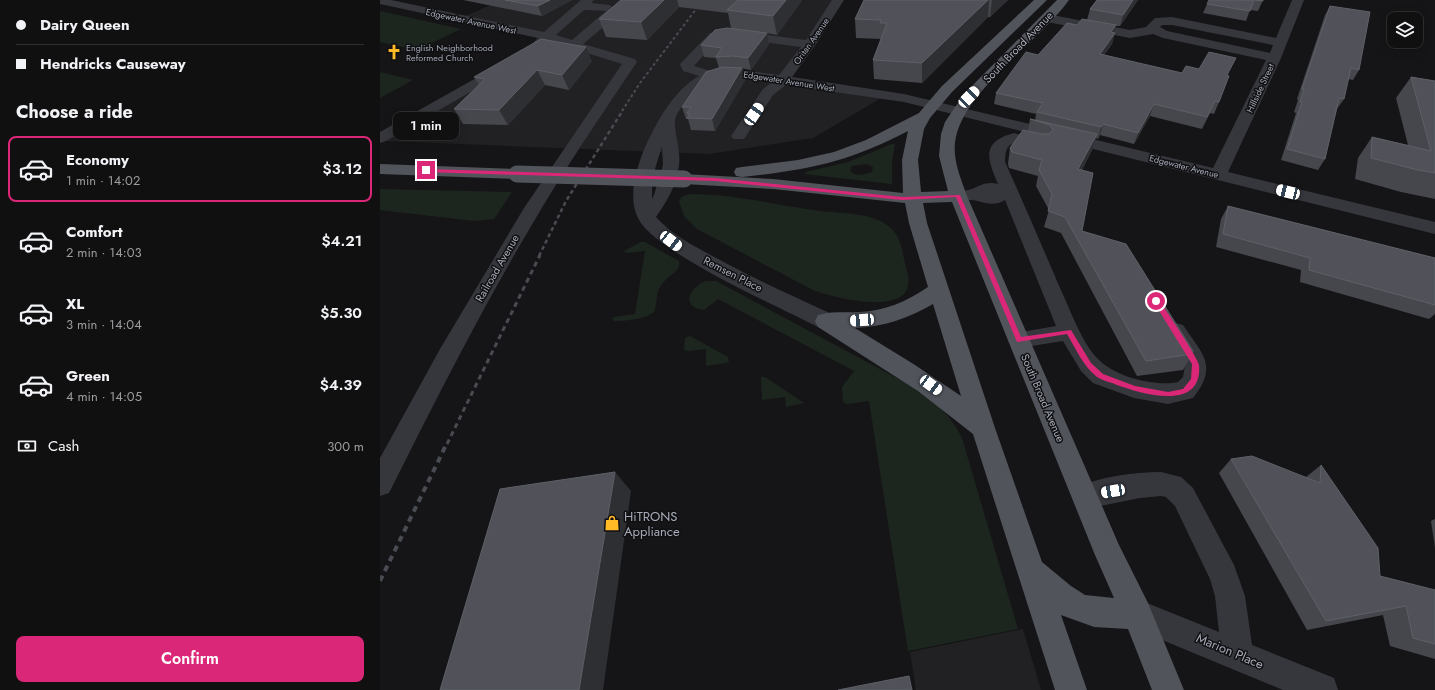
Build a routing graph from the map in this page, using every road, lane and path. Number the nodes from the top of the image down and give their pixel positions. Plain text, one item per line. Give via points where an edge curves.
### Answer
1 (410, 0) edge
2 (838, 0) edge
3 (1041, 0) edge
4 (1063, 0) edge
5 (1298, 0) edge
6 (380, 2) edge
7 (584, 3) edge
8 (397, 5) junction
9 (1047, 18) junction
10 (1151, 31) junction
11 (546, 36) junction
12 (1280, 43) junction
13 (810, 44) junction
14 (574, 45) junction
15 (527, 53) edge
16 (1274, 58) junction
17 (514, 61) edge
18 (630, 62) joint
19 (710, 75) junction
20 (782, 81) junction
21 (928, 110) junction
22 (959, 110) junction
23 (668, 116) junction
24 (739, 136) dead end
25 (380, 138) edge
26 (1088, 158) edge
27 (380, 169) edge
28 (1218, 175) junction
29 (684, 178) junction
30 (1007, 192) junction
31 (967, 195) junction
32 (912, 199) junction
33 (647, 218) junction
34 (1435, 228) edge
35 (940, 289) junction
36 (1164, 314) edge
37 (826, 321) junction
38 (1069, 332) junction
39 (1019, 340) junction
40 (983, 428) junction
41 (380, 484) edge
42 (1085, 496) junction
43 (1032, 572) junction
44 (1137, 614) junction
45 (1238, 655) junction
46 (1071, 690) edge
47 (1168, 690) edge
48 (1322, 690) edge

1 - 8 street
2 - 13 street, Oritan Avenue
3 - 21 main road, South Broad Avenue via 947,88
4 - 9 main road, South Broad Avenue
5 - 12 street, Hillside Street
6 - 8 street, Edgewater Avenue West
7 - 11 street
7 - 14 street via 613,10
8 - 11 street, Edgewater Avenue West
9 - 10 street via 1124,33
9 - 22 main road, South Broad Avenue
10 - 12 street via 1159,21 1172,21
10 - 16 street
11 - 14 street, Edgewater Avenue West
11 - 15 street
12 - 16 street, Hillside Street
13 - 19 street, Edgewater Avenue West via 730,34 714,36 687,64 688,68
13 - 20 street, Oritan Avenue
14 - 18 street, Edgewater Avenue West
16 - 28 street, Hillside Street
17 - 25 street
18 - 41 street, Railroad Avenue via 520,229 467,320
19 - 20 street, Edgewater Avenue West via 735,73
19 - 23 street via 693,84
20 - 21 street, Edgewater Avenue West via 904,98
20 - 24 street, Oritan Avenue via 768,92
21 - 22 street, Edgewater Avenue
21 - 29 main road via 888,135 852,152 796,166
21 - 32 main road, South Broad Avenue via 916,128 911,150
22 - 28 street, Edgewater Avenue
22 - 31 main road, South Broad Avenue via 948,130 947,162
23 - 33 street via 648,164 642,193
23 - 33 street via 671,165 663,195
26 - 30 street via 1014,138 1004,141 997,151 997,162
27 - 29 main road, bridge
28 - 34 street, Edgewater Avenue
29 - 32 main road via 773,184
30 - 31 street via 998,198 986,200
30 - 38 street
31 - 32 main road
31 - 39 main road, South Broad Avenue
32 - 35 main road, South Broad Avenue
33 - 37 street, Remsen Place via 655,228 678,246
35 - 37 main road via 901,313 877,318
35 - 40 main road, South Broad Avenue
36 - 38 street via 1196,364 1194,380 1185,391 1168,394 1134,388 1101,376 1089,365
37 - 40 main road via 931,385
38 - 39 street
39 - 42 main road, South Broad Avenue
40 - 43 main road, South Broad Avenue
42 - 44 main road, South Broad Avenue
42 - 45 street via 1149,485 1170,486 1184,497 1224,575 1230,596
43 - 44 main road via 1065,601 1079,608 1092,612
43 - 46 main road, South Broad Avenue
44 - 45 street, Marion Place
44 - 47 main road, South Broad Avenue
45 - 48 street, Marion Place

